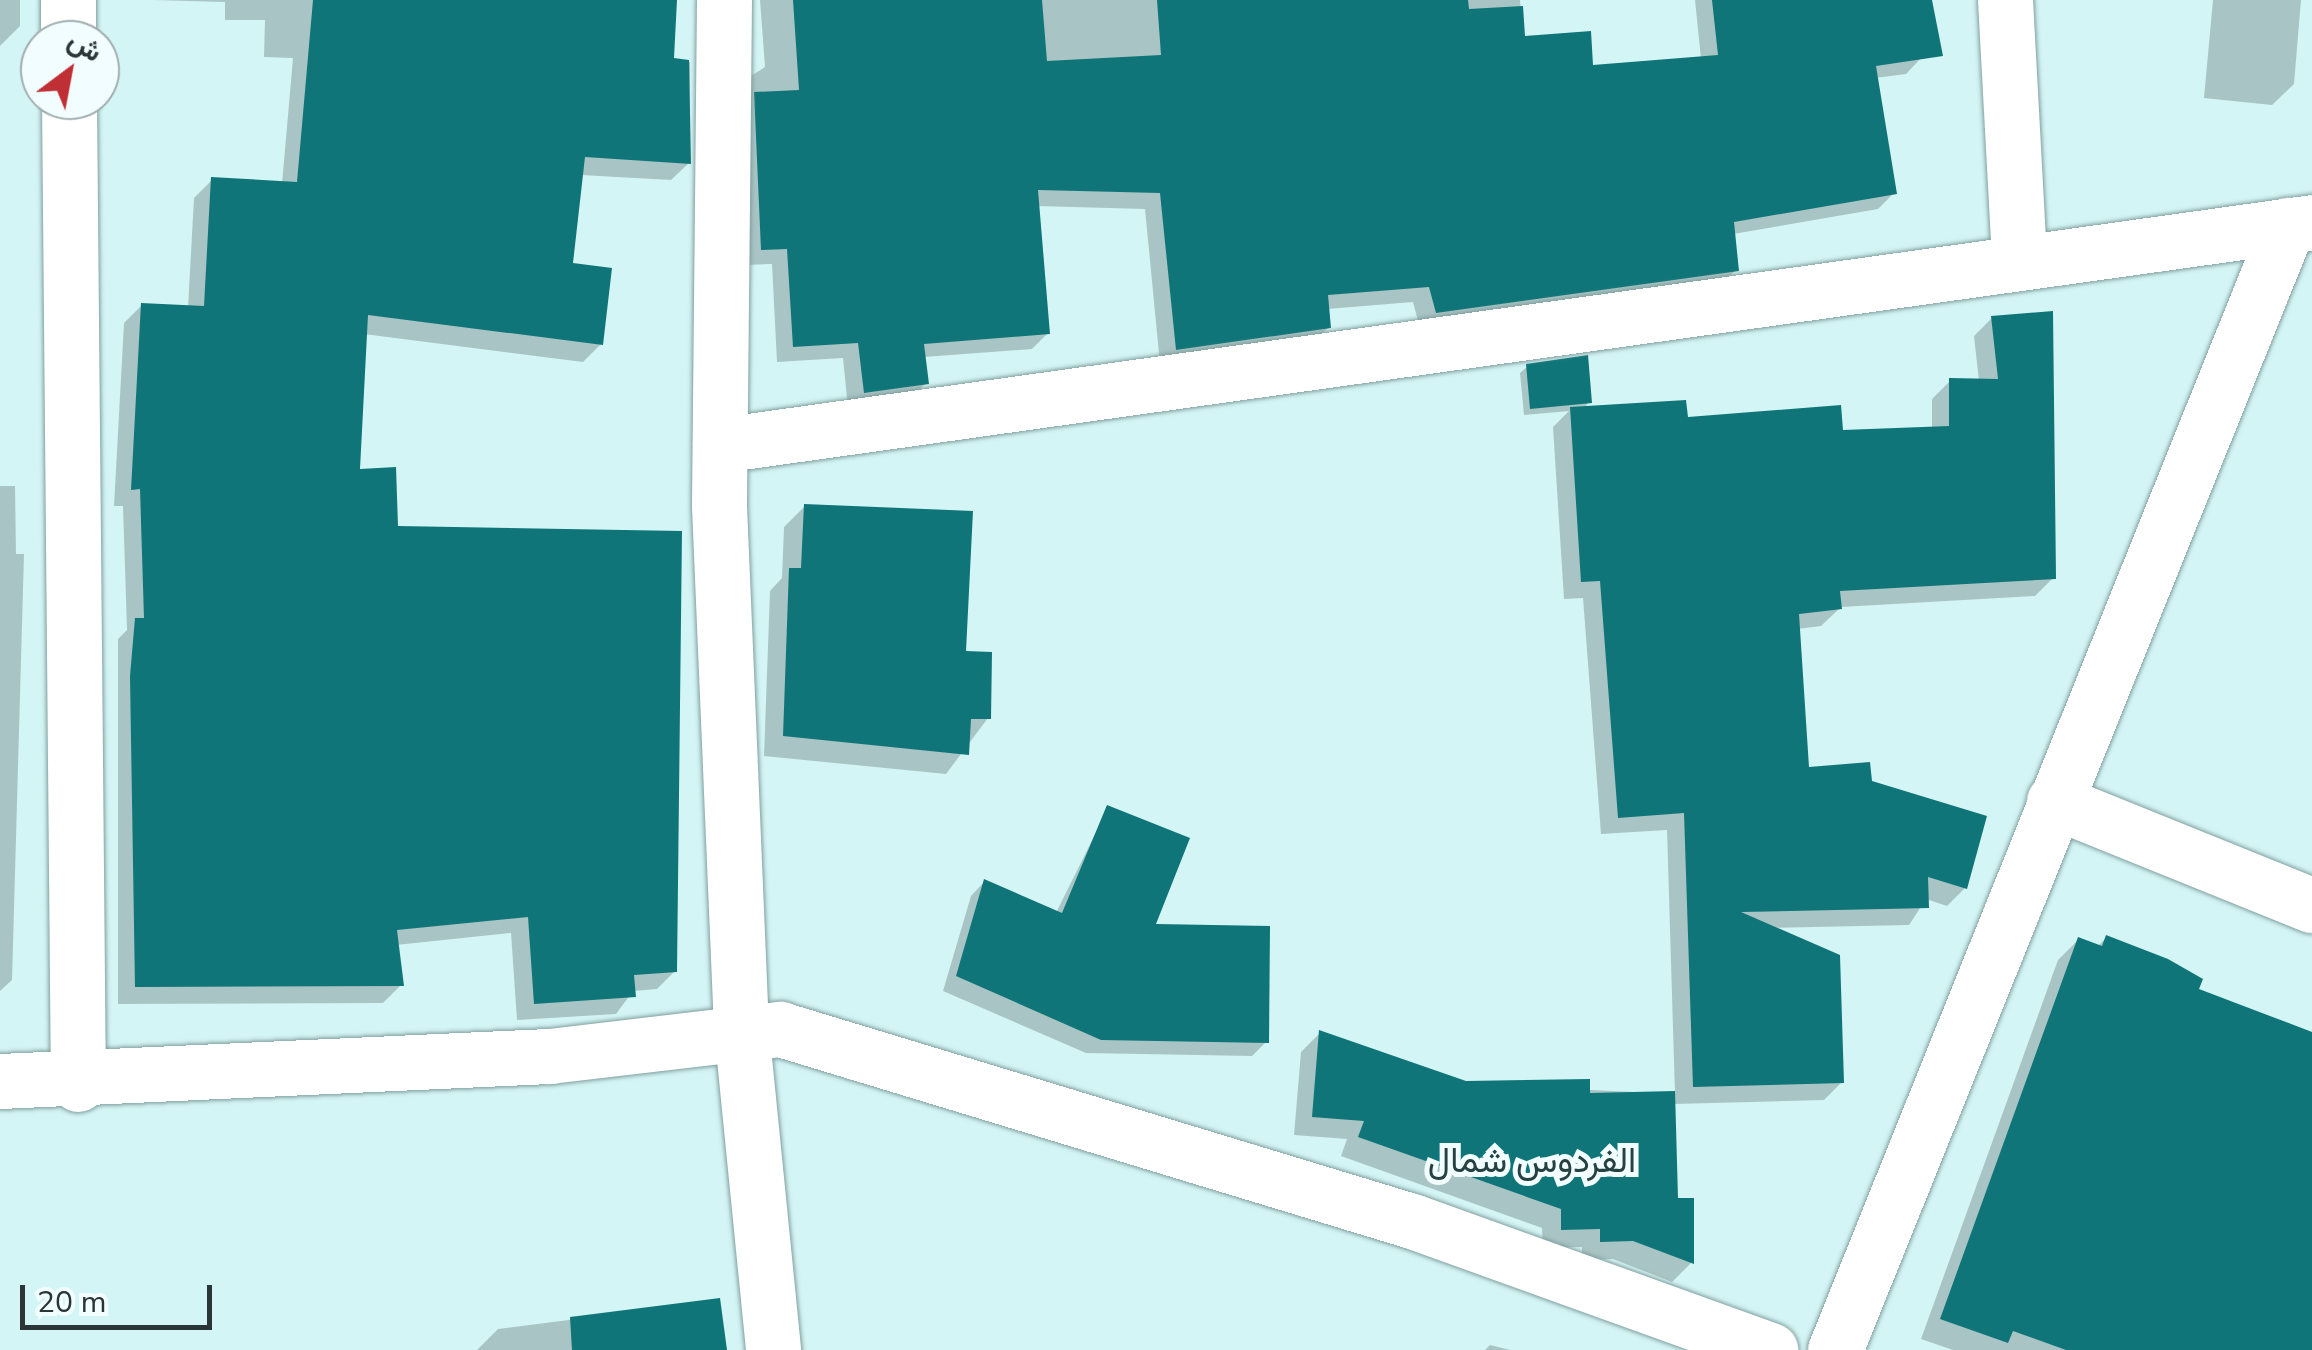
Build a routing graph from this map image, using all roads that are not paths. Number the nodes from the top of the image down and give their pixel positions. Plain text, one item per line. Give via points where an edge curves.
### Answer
1 (724, 0) edge
2 (2005, 0) edge
3 (69, 120) edge
4 (2300, 224) edge
5 (2019, 260) junction
6 (720, 446) junction
7 (2054, 801) junction
8 (2312, 905) edge
9 (741, 1028) junction
10 (0, 1081) edge
11 (78, 1084) junction
12 (773, 1350) edge
13 (1771, 1350) edge
14 (1835, 1350) edge

1 - 6 street
2 - 5 street
3 - 11 street
4 - 5 street
4 - 7 street
5 - 6 street
6 - 9 street
7 - 8 street
7 - 14 street
9 - 11 street via 549,1056
9 - 12 street
9 - 13 street via 842,1043 1393,1215
10 - 11 street

